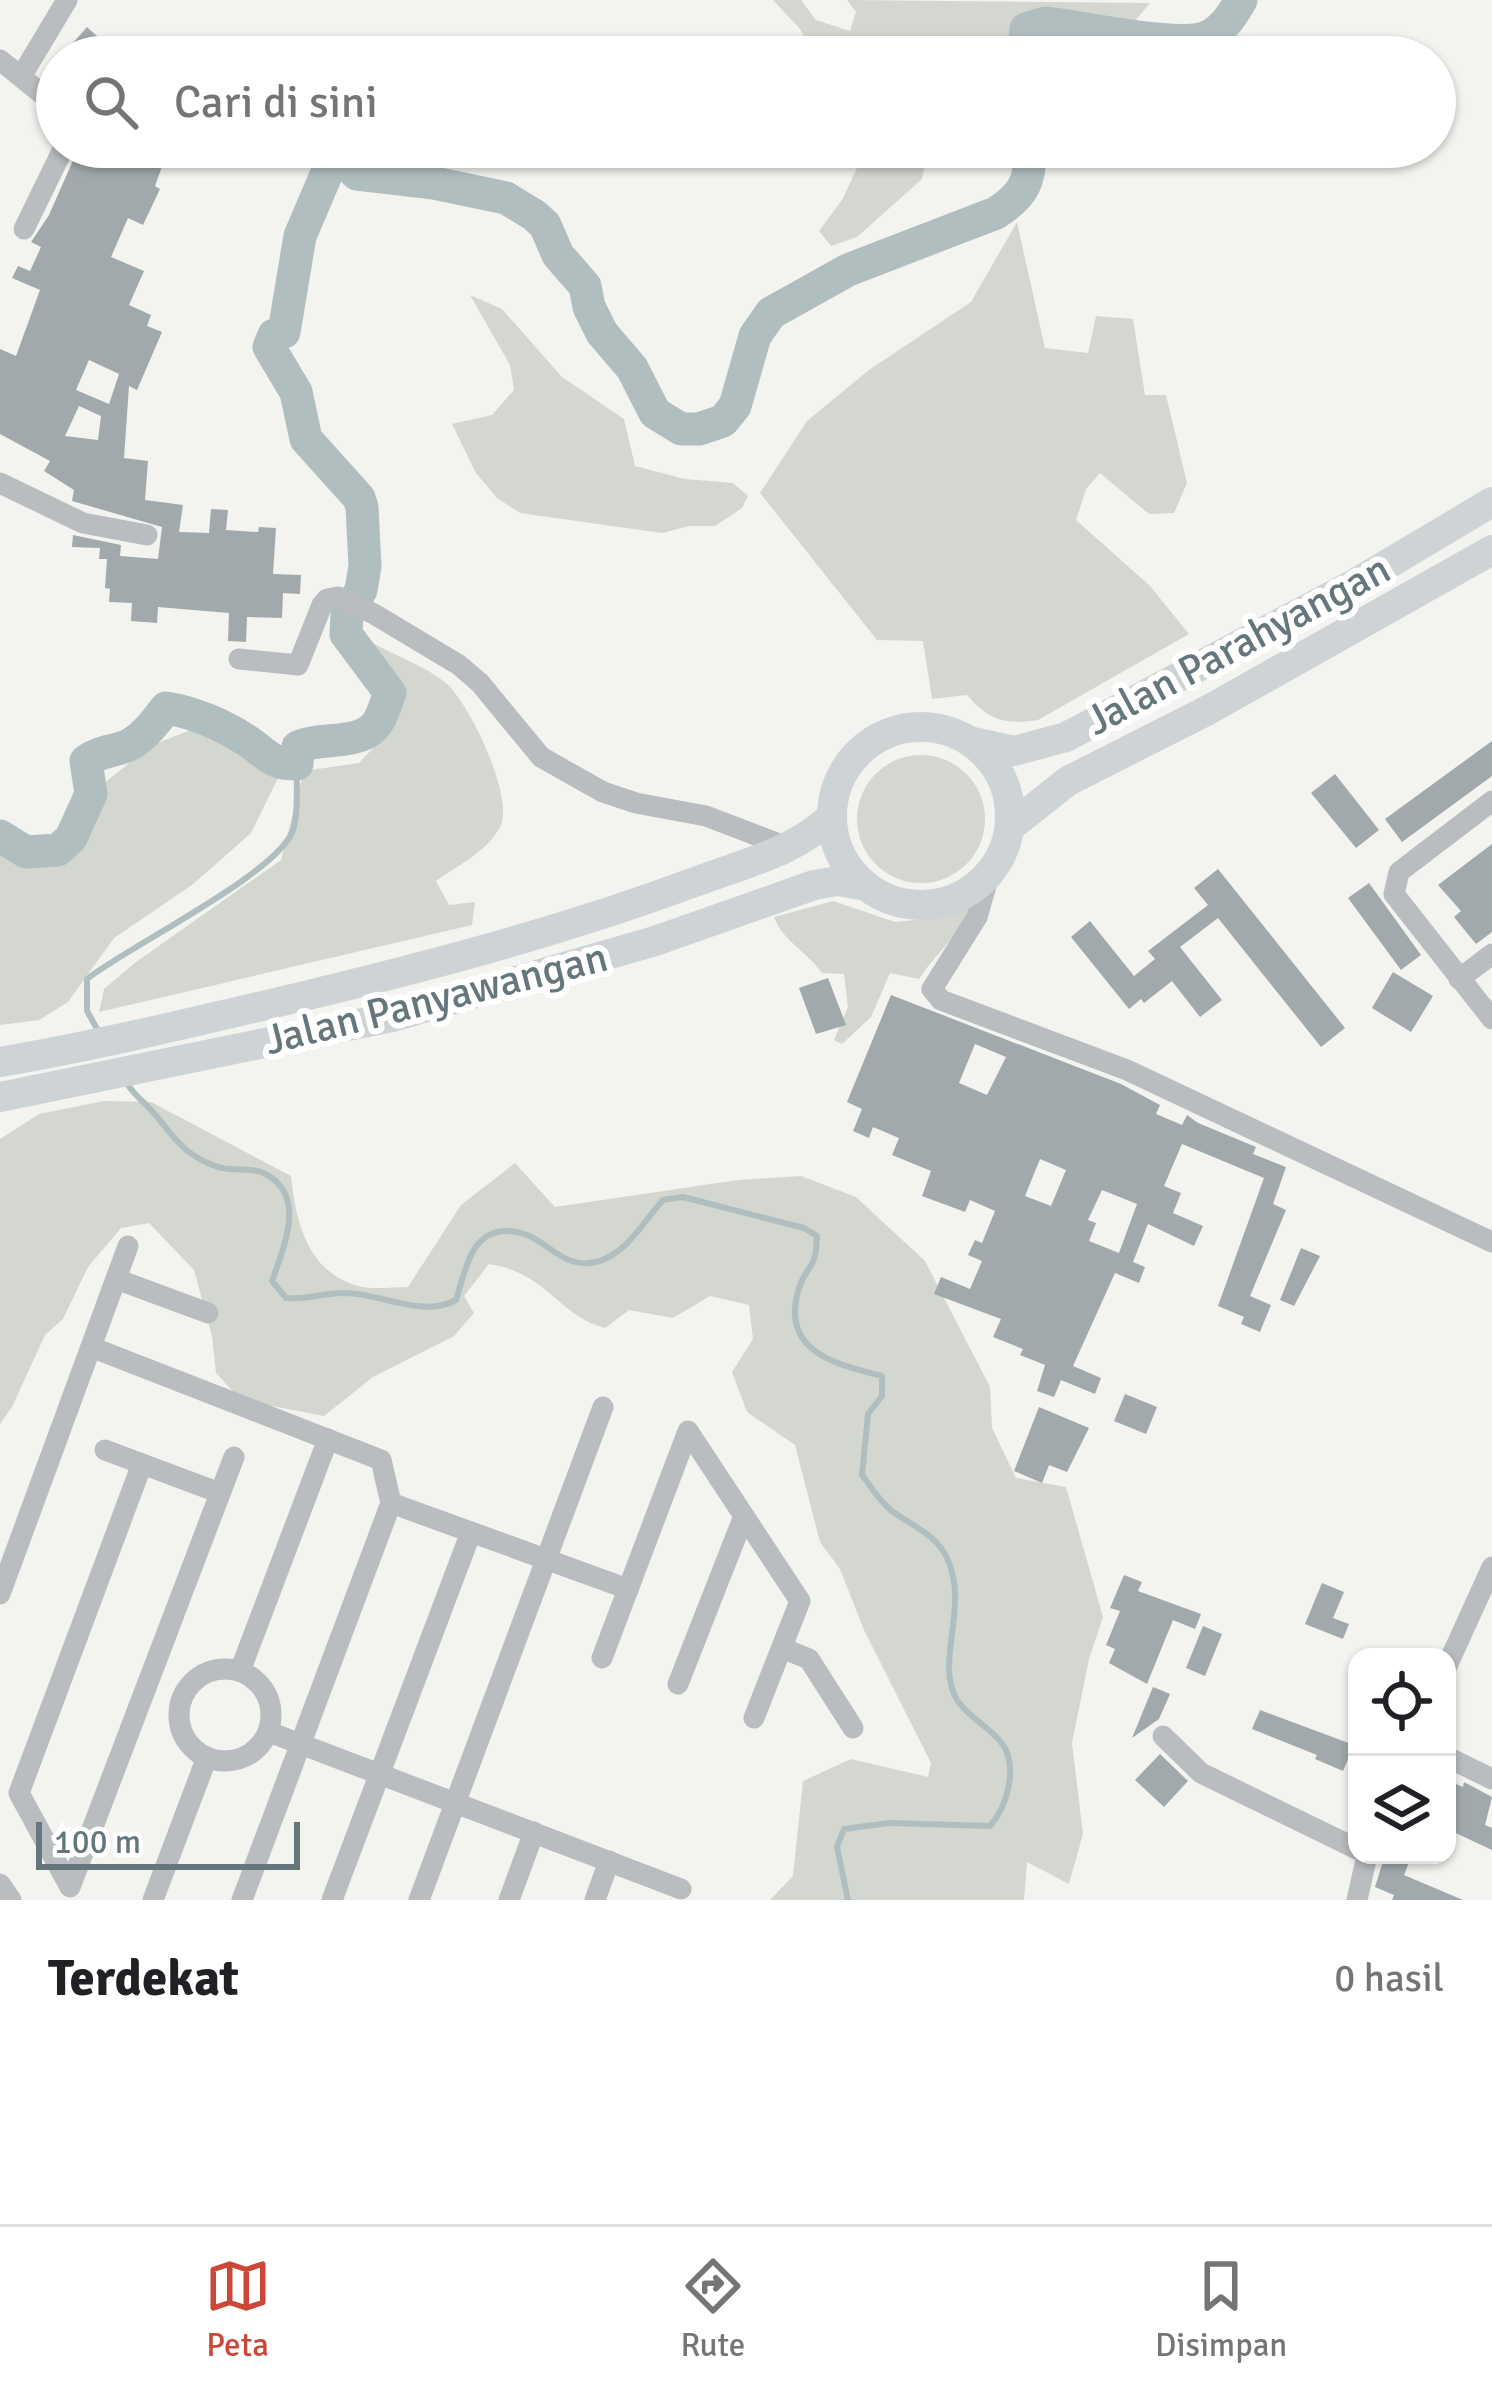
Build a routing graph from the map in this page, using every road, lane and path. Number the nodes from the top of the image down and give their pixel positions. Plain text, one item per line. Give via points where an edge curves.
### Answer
1 (67, 0) edge
2 (45, 36) edge
3 (36, 52) edge
4 (0, 60) edge
5 (22, 75) junction
6 (36, 87) edge
7 (54, 168) edge
8 (24, 229) dead end
9 (0, 483) edge
10 (1492, 502) edge
11 (147, 535) dead end
12 (1492, 550) edge
13 (239, 659) dead end
14 (973, 742) junction
15 (1492, 801) edge
16 (832, 817) junction
17 (1011, 826) junction
18 (787, 847) junction
19 (989, 874) junction
20 (866, 886) junction
21 (1492, 954) edge
22 (1460, 979) junction
23 (1492, 1019) edge
24 (0, 1062) edge
25 (0, 1097) edge
26 (1492, 1242) edge
27 (128, 1246) dead end
28 (116, 1279) junction
29 (208, 1313) dead end
30 (91, 1348) junction
31 (603, 1407) dead end
32 (328, 1439) junction
33 (105, 1450) dead end
34 (234, 1457) dead end
35 (142, 1464) junction
36 (220, 1493) junction
37 (391, 1503) junction
38 (744, 1516) junction
39 (471, 1532) junction
40 (546, 1559) junction
41 (1492, 1567) edge
42 (628, 1589) junction
43 (0, 1594) edge
44 (782, 1648) junction
45 (1455, 1648) edge
46 (602, 1658) dead end
47 (240, 1670) junction
48 (678, 1684) dead end
49 (147, 1686) junction
50 (182, 1699) junction
51 (754, 1718) dead end
52 (853, 1728) dead end
53 (269, 1732) junction
54 (1163, 1736) dead end
55 (301, 1744) junction
56 (207, 1757) junction
57 (1456, 1761) edge
58 (380, 1774) junction
59 (1492, 1779) edge
60 (455, 1802) junction
61 (534, 1832) junction
62 (1348, 1845) edge
63 (609, 1862) junction
64 (1365, 1864) edge
65 (0, 1884) edge
66 (681, 1889) dead end
67 (11, 1900) edge
68 (153, 1900) edge
69 (242, 1900) edge
70 (332, 1900) edge
71 (419, 1900) edge
72 (508, 1900) edge
73 (595, 1900) edge
74 (1357, 1900) edge

1 - 2 street
3 - 5 street
4 - 5 street
5 - 6 street
7 - 8 street
9 - 11 street via 83,523
10 - 14 main road, Jalan Parahyangan via 1066,737 1014,751
12 - 17 main road, Jalan Parahyangan via 1068,781
13 - 18 street via 298,665 322,605 338,597 459,665 530,746 564,771 620,799 706,816
14 - 16 main road via 920,726 892,731 848,764
14 - 17 main road via 1004,779
15 - 22 street via 1394,881 1394,894
16 - 18 main road, Jalan Panyawangan
16 - 20 main road via 842,855
17 - 19 main road
18 - 24 main road, Jalan Panyawangan via 507,945
19 - 20 main road via 956,898 916,905
19 - 26 street via 977,917 932,988 940,1000 1127,1070
20 - 25 main road, Jalan Panyawangan via 814,885 415,1011
21 - 22 street
22 - 23 street
27 - 28 street
28 - 29 street
28 - 30 street
30 - 32 street
30 - 43 street
31 - 40 street
32 - 37 street via 381,1460
32 - 47 street
33 - 35 street
34 - 36 street
35 - 36 street
35 - 49 street via 19,1793 70,1887
36 - 49 street
37 - 39 street
37 - 55 street
38 - 42 street via 688,1430
38 - 44 street via 800,1600
38 - 48 street
39 - 40 street
39 - 58 street
40 - 42 street
40 - 60 street
41 - 45 street
42 - 46 street
44 - 51 street
44 - 52 street via 809,1659
47 - 50 street via 216,1669
47 - 53 street via 261,1684 272,1707
49 - 50 street
50 - 56 street via 179,1722
53 - 55 street
53 - 56 street via 254,1752 231,1761
54 - 62 street via 1201,1773
55 - 58 street
55 - 69 street
56 - 68 street
57 - 59 street
58 - 60 street
58 - 70 street
60 - 61 street
60 - 71 street
61 - 63 street
61 - 72 street
63 - 66 street
63 - 73 street
64 - 74 street
65 - 67 street

